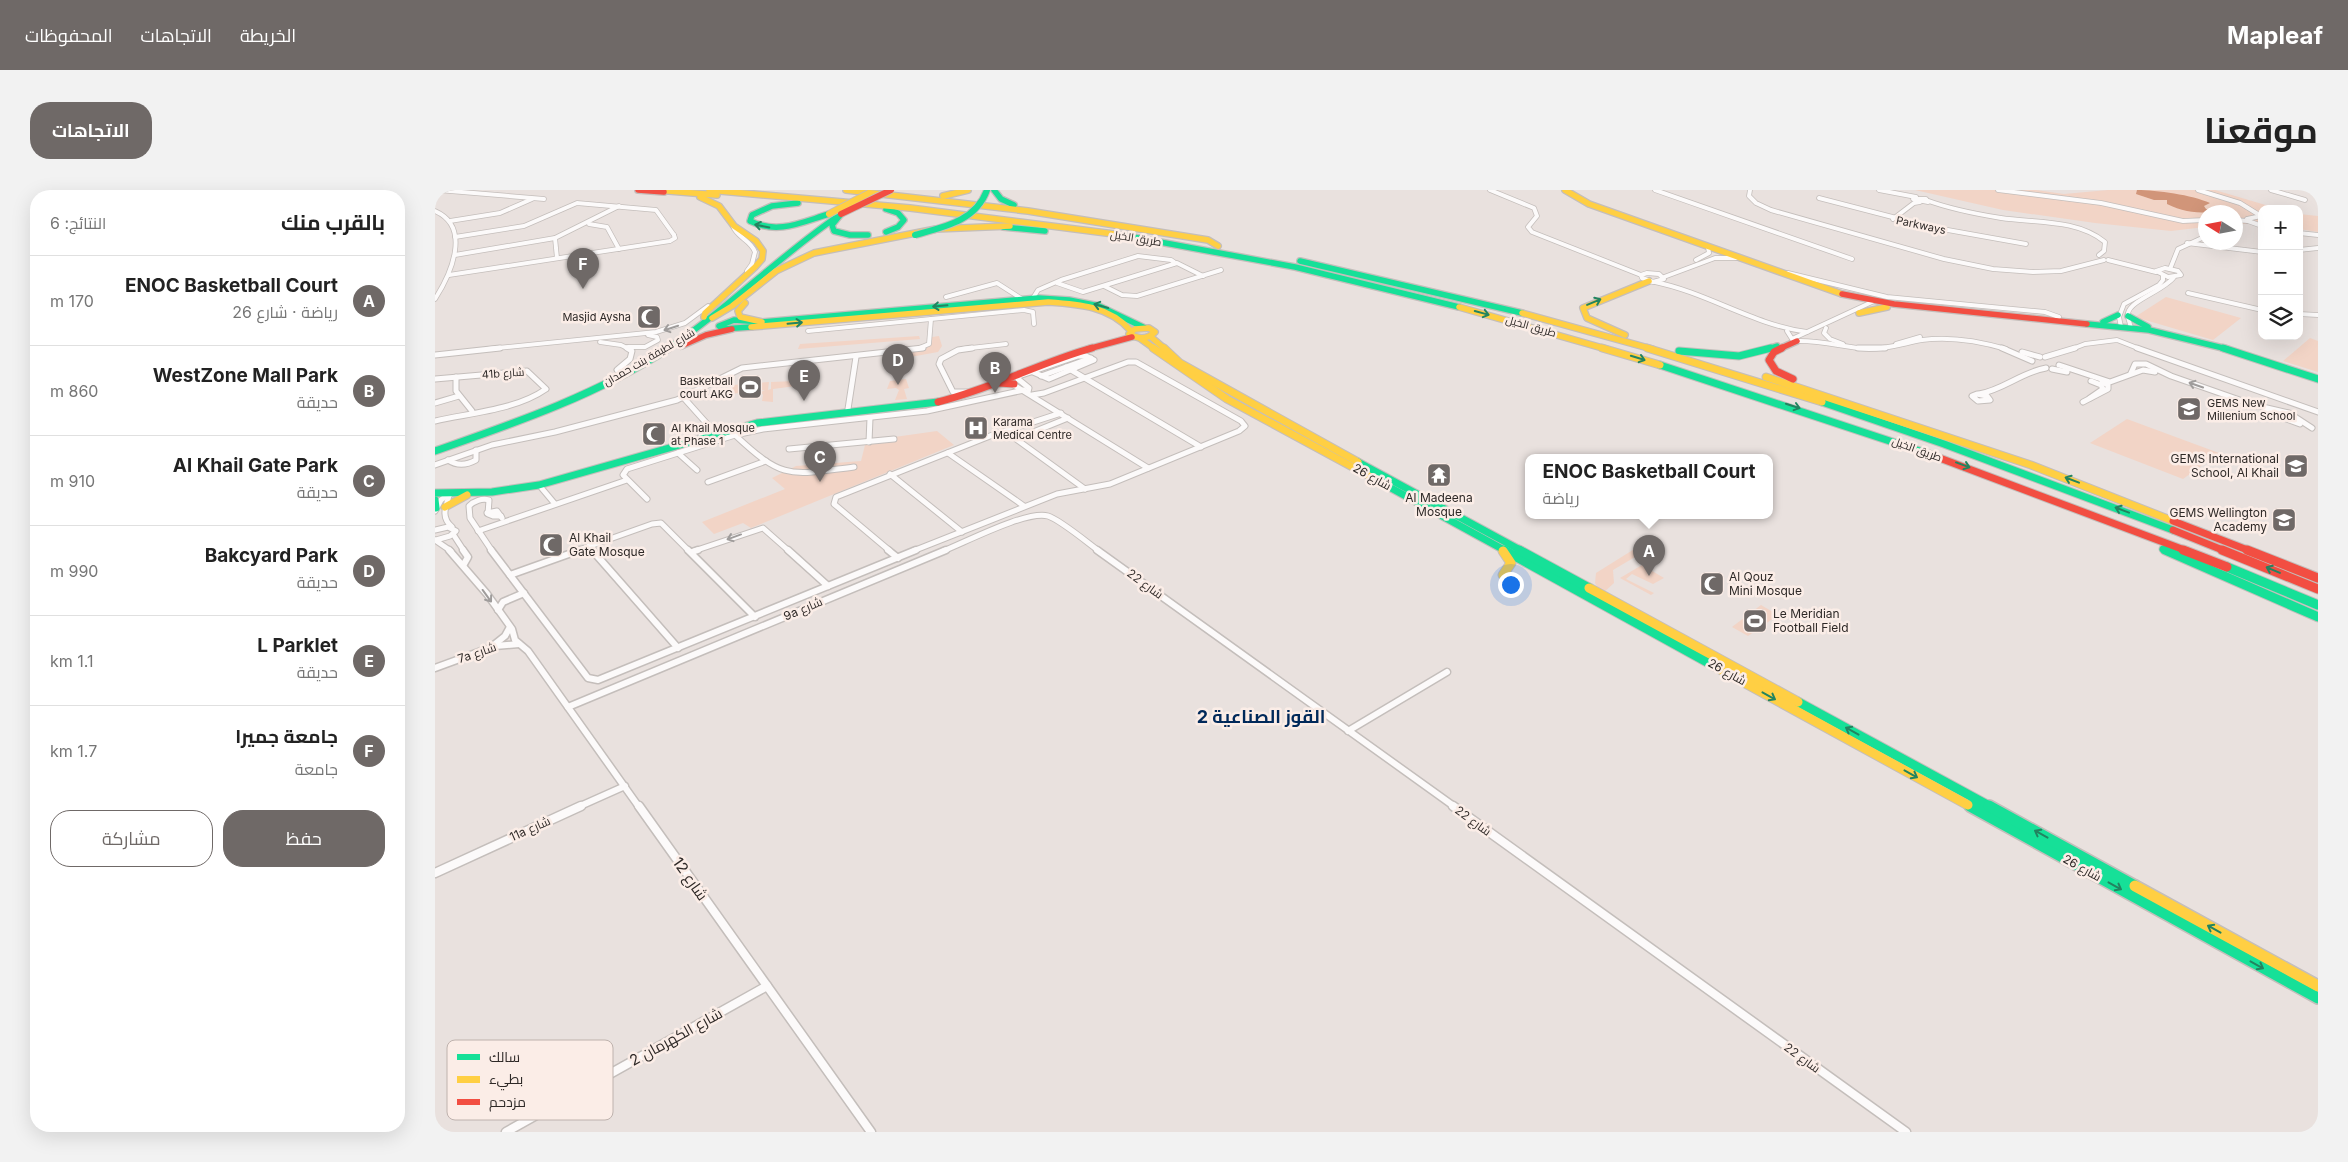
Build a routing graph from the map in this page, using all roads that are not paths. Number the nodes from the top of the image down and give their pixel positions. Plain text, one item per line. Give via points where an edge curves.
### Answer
1 (438, 190) edge
2 (638, 190) edge
3 (657, 190) edge
4 (709, 190) edge
5 (789, 190) edge
6 (851, 190) edge
7 (875, 190) edge
8 (891, 190) edge
9 (967, 190) edge
10 (987, 190) edge
11 (994, 190) edge
12 (1489, 190) edge
13 (1565, 190) edge
14 (1572, 190) edge
15 (1655, 190) edge
16 (1750, 190) edge
17 (1879, 190) edge
18 (1998, 190) edge
19 (2198, 190) edge
20 (2271, 190) edge
21 (904, 196) junction
22 (533, 198) junction
23 (1819, 198) dead end
24 (544, 199) dead end
25 (1914, 200) junction
26 (2305, 200) dead end
27 (825, 204) junction
28 (620, 206) junction
29 (886, 209) junction
30 (435, 211) edge
31 (841, 214) junction
32 (831, 218) junction
33 (1893, 219) junction
34 (1099, 220) junction
35 (2198, 220) edge
36 (450, 221) junction
37 (2243, 221) edge
38 (2248, 221) junction
39 (587, 223) junction
40 (814, 225) junction
41 (2258, 225) edge
42 (734, 226) junction
43 (1055, 229) junction
44 (2303, 233) edge
45 (1081, 234) junction
46 (2318, 234) edge
47 (455, 237) junction
48 (555, 238) junction
49 (2198, 239) edge
50 (2187, 243) junction
51 (2026, 244) dead end
52 (2303, 245) edge
53 (862, 246) junction
54 (1218, 246) junction
55 (2317, 247) edge
56 (619, 248) junction
57 (1708, 248) junction
58 (2303, 249) edge
59 (2104, 251) junction
60 (2258, 252) edge
61 (455, 255) junction
62 (557, 258) junction
63 (1737, 258) junction
64 (2098, 258) junction
65 (1852, 259) dead end
66 (2108, 259) junction
67 (1699, 261) junction
68 (1275, 263) junction
69 (1173, 264) junction
70 (799, 265) junction
71 (2170, 269) junction
72 (778, 270) junction
73 (1221, 270) dead end
74 (2158, 270) junction
75 (1788, 273) junction
76 (1659, 274) junction
77 (449, 275) junction
78 (1203, 276) junction
79 (2163, 276) junction
80 (2174, 277) junction
81 (1664, 278) junction
82 (1649, 280) junction
83 (1057, 283) junction
84 (1104, 286) junction
85 (1675, 286) junction
86 (1436, 292) junction
87 (1835, 293) junction
88 (2188, 293) dead end
89 (946, 297) dead end
90 (1080, 297) junction
91 (1016, 298) junction
92 (1033, 298) junction
93 (435, 299) edge
94 (1878, 300) junction
95 (1920, 307) junction
96 (2007, 309) junction
97 (2258, 309) edge
98 (1860, 310) junction
99 (1996, 310) junction
100 (2303, 314) edge
101 (2318, 315) edge
102 (2059, 317) junction
103 (708, 318) junction
104 (931, 319) junction
105 (762, 322) junction
106 (2125, 323) junction
107 (1034, 324) dead end
108 (1145, 328) junction
109 (1825, 328) junction
110 (732, 329) junction
111 (1784, 329) junction
112 (808, 331) dead end
113 (1807, 332) junction
114 (1137, 335) junction
115 (1625, 335) junction
116 (627, 336) junction
117 (1795, 340) junction
118 (577, 342) junction
119 (1005, 344) dead end
120 (1107, 344) junction
121 (1847, 344) junction
122 (1834, 346) junction
123 (627, 347) junction
124 (1679, 351) junction
125 (2061, 354) junction
126 (435, 355) edge
127 (856, 356) junction
128 (2043, 357) junction
129 (1091, 358) junction
130 (1166, 360) junction
131 (2033, 362) junction
132 (2059, 364) junction
133 (1066, 367) junction
134 (633, 368) junction
135 (2046, 368) junction
136 (2052, 368) junction
137 (617, 370) junction
138 (1072, 370) junction
139 (2031, 370) junction
140 (1033, 372) junction
141 (2131, 373) junction
142 (2318, 375) edge
143 (1041, 376) junction
144 (2171, 376) junction
145 (456, 377) junction
146 (2091, 377) junction
147 (1009, 378) junction
148 (1086, 378) junction
149 (435, 379) edge
150 (2318, 379) edge
151 (1212, 385) junction
152 (1028, 392) junction
153 (1979, 394) dead end
154 (948, 395) junction
155 (459, 396) junction
156 (683, 397) junction
157 (2090, 398) junction
158 (2083, 402) dead end
159 (435, 403) edge
160 (1854, 405) junction
161 (844, 408) junction
162 (472, 411) junction
163 (2318, 412) edge
164 (1061, 413) junction
165 (820, 416) junction
166 (870, 418) junction
167 (1068, 418) junction
168 (435, 421) edge
169 (709, 426) junction
170 (726, 428) junction
171 (2315, 428) edge
172 (701, 435) junction
173 (735, 436) junction
174 (894, 439) dead end
175 (869, 442) junction
176 (435, 446) edge
177 (1201, 447) junction
178 (789, 449) dead end
179 (476, 450) junction
180 (678, 452) junction
181 (435, 453) edge
182 (947, 453) junction
183 (448, 460) junction
184 (766, 461) junction
185 (435, 465) edge
186 (854, 467) dead end
187 (1148, 468) junction
188 (697, 470) dead end
189 (890, 474) junction
190 (560, 475) junction
191 (627, 480) junction
192 (708, 482) dead end
193 (507, 486) junction
194 (541, 488) junction
195 (1085, 489) junction
196 (435, 490) edge
197 (477, 492) junction
198 (450, 493) junction
199 (647, 499) dead end
200 (555, 504) junction
201 (1024, 506) junction
202 (438, 507) edge
203 (2085, 511) junction
204 (1039, 515) joint
205 (503, 519) junction
206 (453, 527) junction
207 (435, 530) edge
208 (478, 531) junction
209 (962, 532) junction
210 (453, 534) junction
211 (774, 537) joint
212 (435, 540) edge
213 (935, 543) junction
214 (1493, 543) junction
215 (2232, 543) junction
216 (589, 546) junction
217 (944, 551) junction
218 (692, 552) junction
219 (898, 558) junction
220 (1528, 562) junction
221 (1545, 563) junction
222 (464, 564) junction
223 (2318, 573) edge
224 (510, 575) junction
225 (1503, 575) dead end
226 (2318, 578) edge
227 (828, 586) junction
228 (2318, 589) edge
229 (524, 593) junction
230 (2318, 605) edge
231 (498, 610) junction
232 (755, 616) junction
233 (2318, 617) edge
234 (510, 627) junction
235 (520, 644) junction
236 (489, 647) junction
237 (677, 648) junction
238 (435, 668) edge
239 (1447, 672) dead end
240 (568, 707) junction
241 (1348, 731) junction
242 (1939, 778) junction
243 (1927, 784) junction
244 (625, 786) junction
245 (435, 873) edge
246 (767, 986) junction
247 (2318, 986) edge
248 (2318, 998) edge
249 (613, 1072) edge
250 (527, 1120) edge
251 (506, 1132) edge
252 (871, 1132) edge
253 (1906, 1132) edge

1 - 22 street
2 - 42 main road via 707,200 721,208
3 - 27 main road
4 - 68 main road, طريق الخيل via 969,213 1139,238
5 - 54 main road, طريق الخيل via 976,209
6 - 21 main road
7 - 32 main road, bridge
8 - 31 main road, شارع لطيفة بنت حمدان, bridge
9 - 21 main road via 943,196
10 - 53 main road, bridge via 983,203 948,225
11 - 34 main road via 1015,205
12 - 82 street via 1534,208 1537,216 1528,227 1532,232
13 - 57 main road via 1585,202
14 - 75 main road via 1593,202
15 - 65 street
16 - 64 street via 1752,201 1771,210 1966,264 2042,272 2070,270
17 - 25 street
18 - 35 street via 2101,203 2180,221
19 - 38 street via 2240,203 2261,216
20 - 26 street
21 - 34 main road
22 - 24 street
22 - 36 street via 500,213
23 - 33 street, Parkways
25 - 33 street
25 - 59 street via 2000,218 2083,229 2103,239
27 - 29 main road
40 -> 27 main road via 768,228 754,225 749,219 758,211 779,205
28 - 39 street
28 - 47 street via 575,203 524,226
28 - 56 street via 655,210 675,235 674,239
29 - 32 main road via 901,215 904,222 887,232 860,236 837,232 832,229
29 - 43 main road
30 - 36 street via 445,214
31 - 32 main road
31 - 40 main road, شارع لطيفة بنت حمدان
32 - 40 main road
33 - 51 street, Parkways
34 - 54 main road via 1205,240
36 - 47 street
37 - 38 street
38 - 41 street
39 - 48 street
39 - 56 street via 607,227
40 - 103 main road, شارع لطيفة بنت حمدان
42 - 103 main road via 759,244 762,258 705,313
42 -> 116 street via 733,229 752,244 756,252 755,261 747,271 690,320 661,331
43 - 45 main road
43 - 72 main road via 977,224 933,227 828,249
44 - 46 street
45 - 68 main road via 1233,260
45 - 70 main road via 994,227 962,228
47 - 61 street
48 - 61 street
48 - 62 street
49 - 50 street
50 - 60 street
50 - 71 street via 2175,252
52 - 55 street
53 - 70 main road
53 - 72 main road via 825,253
54 - 86 main road, طريق الخيل
55 - 58 street
56 - 62 street
57 - 63 main road
57 - 67 street via 1708,254
59 - 64 street
59 - 66 street
61 - 77 street
62 - 77 street
63 - 67 street
63 - 87 main road
64 - 66 street
64 - 66 street
66 - 74 street
66 - 74 street
67 - 76 street
67 - 81 street
68 -> 203 main road, طريق الخيل via 1415,295 1593,344 1846,424
69 - 78 street via 1181,264
69 - 83 street via 1171,260 1138,256
69 - 84 street
70 - 105 main road via 771,280 738,311 744,319
71 - 74 street
71 - 80 street via 2181,274
72 - 103 main road via 737,304
73 - 78 street
74 - 79 street
75 - 94 main road
75 - 96 street via 1879,295
76 - 81 street
76 - 82 street via 1650,273
77 - 93 street
78 - 84 street via 1135,296 1122,295
79 - 80 street
79 - 106 street via 2159,285 2119,308
80 - 106 street via 2163,289 2130,308
81 - 82 street
81 - 85 street
82 - 85 street
115 -> 82 main road via 1591,321 1583,314 1583,308
83 - 90 street
83 - 92 street via 1038,289
84 - 90 street
85 - 111 street
86 - 115 main road via 1476,297
228 -> 86 main road, طريق الخيل via 2113,506 1927,438 1648,348
87 - 94 main road
87 - 98 main road via 1855,300
88 - 97 street
89 - 91 street via 995,284
90 - 92 main road
108 -> 90 main road
91 - 92 main road
91 -> 105 main road
94 - 95 main road
94 - 98 street
94 - 99 main road
95 - 98 main road
95 - 106 main road
96 - 99 main road
96 - 102 street
98 - 109 street
98 - 113 street
99 - 102 main road
100 - 101 street
102 - 106 main road
103 - 134 main road, شارع لطيفة بنت حمدان via 675,344
103 - 137 main road, شارع لطيفة بنت حمدان
104 - 107 street via 1026,310 1033,312
104 - 112 street
104 - 127 street via 929,344 925,348
105 - 110 main road via 732,320 719,326
106 - 142 main road via 2139,323 2213,341
106 - 150 main road via 2210,344
108 - 114 main road
108 - 114 main road via 1154,330 1155,334
109 - 117 street
109 - 121 street via 1827,337
110 -> 114 main road via 1040,302 1066,303 1097,310 1125,323
110 - 134 main road via 699,338 651,363
111 - 113 street
111 - 117 street
113 - 117 street
114 - 120 main road
114 - 130 main road, شارع 26
114 - 147 main road via 1072,348
114 - 151 main road, شارع 26
115 - 124 main road
116 - 118 street
116 - 123 street via 651,335 658,340 645,347
117 - 122 street
117 - 124 main road via 1742,359
117 - 160 main road via 1772,354 1771,366 1785,376 1838,395
118 - 123 street via 609,342
118 - 126 street
119 - 154 street via 961,350 943,357 939,364
120 - 130 main road via 1136,342
120 - 147 main road via 1063,356
121 - 122 street via 1817,338
121 - 128 street via 1883,346 1921,337 1957,336
122 - 131 street via 1884,349 1929,340 1959,339 1998,347
123 - 137 street via 632,356
124 - 160 main road
125 - 128 street
125 - 132 street
125 - 163 street via 2085,344 2122,341 2169,361
127 - 156 street via 746,367 729,372
127 - 161 street
128 - 131 street
128 - 132 street
129 - 133 street
129 - 138 street via 1093,362
129 - 140 street via 1078,356
130 - 151 main road, شارع 26
131 - 135 street
131 - 139 street
132 - 136 street
132 - 146 street
133 - 138 street
133 - 143 street
134 - 181 main road, شارع لطيفة بنت حمدان via 543,412
135 - 136 street
135 - 139 street
136 - 157 street via 2101,385 2102,390
137 - 176 main road, شارع لطيفة بنت حمدان via 532,409
138 - 143 street via 1049,379
138 - 148 street
139 - 153 street via 1990,395 1985,402 1973,397
140 - 143 street
140 - 152 street via 1017,378 1029,388
141 - 144 street via 2145,370
141 - 144 street via 2133,365 2140,363
141 - 146 street via 2112,382
171 -> 144 street via 2279,418 2254,405
145 - 149 street, 41b شارع
145 - 155 street via 454,386
145 - 162 street, 41b شارع via 527,371 545,386 543,392 522,400
146 - 157 street via 2109,388
147 - 152 street
147 - 154 main road
147 - 165 main road via 970,396 944,403
148 - 152 street via 1045,393
148 - 177 street
148 - 177 street via 1136,362 1244,423 1242,430
151 - 214 main road, شارع 26
151 - 221 main road, شارع 26
152 - 164 street
152 - 166 street via 958,408
154 - 161 main road
155 - 159 street
155 - 162 street
156 - 169 street
156 - 179 street
157 - 158 street
215 -> 160 main road via 2031,465
161 - 165 main road
161 - 170 main road via 768,418
162 - 168 street
164 - 167 street
164 - 182 street
165 - 194 main road via 744,426 551,482
166 - 173 street
166 - 175 street
167 - 187 street
167 - 195 street via 1015,439
169 - 170 street
169 - 172 street
170 - 172 main road
172 - 190 main road
173 - 180 street
173 - 184 street
174 - 175 street
175 - 178 street
177 - 187 street
179 - 183 street
179 - 183 street via 476,460 472,462 455,464
180 - 188 street
180 - 191 street via 629,467 623,473
182 - 189 street
182 - 201 street
183 - 185 street
184 - 186 street via 789,472
184 - 192 street
187 - 195 street via 1110,484
189 - 209 street
189 - 219 street via 841,493 834,502
190 - 193 main road
190 - 194 main road via 543,481
191 - 199 street
191 - 200 street
193 - 196 main road
193 - 198 main road
194 - 197 main road
194 - 200 street
195 - 201 street via 1057,494
196 - 198 main road
197 - 198 main road
197 - 202 main road
198 - 202 street
198 - 202 street
200 - 205 street
201 - 209 street
202 - 206 street
203 - 230 main road, طريق الخيل
203 - 233 main road via 2102,522
204 - 217 street, 9a شارع via 1021,519
204 - 241 street, شارع 22 via 1055,519
205 - 208 street
205 - 208 street via 487,513 489,502 486,499 476,500 469,504 470,518
206 - 207 street
206 - 210 street
208 - 224 street
209 - 213 street
210 - 212 street
210 - 222 street, شارع 12 via 468,557
211 -> 218 street via 765,528 760,528
211 - 227 street
212 - 222 street, شارع 12
213 - 217 street
213 - 219 street
214 - 220 main road, شارع 26
214 - 225 main road via 1511,560
215 - 223 main road
215 - 226 main road
216 - 218 street via 661,523
216 - 224 street
216 - 237 street
217 - 240 street, 9a شارع
218 - 232 street
219 - 227 street
220 - 221 main road
220 -> 243 main road, شارع 26
242 -> 221 main road, شارع 26
222 -> 231 street, شارع 12
224 - 229 street
227 - 232 street
229 - 231 street via 503,602
229 - 237 street via 590,679 604,678
231 - 234 street, شارع 12
232 - 237 street
234 - 235 street, شارع 12
234 - 236 street via 505,636
235 - 236 street, 7a شارع
235 - 240 street, شارع 12
236 - 238 street, 7a شارع
239 - 241 street
240 - 244 street, شارع 12
241 - 253 street, شارع 22
242 - 243 main road
247 -> 242 main road, شارع 26
243 -> 248 main road, شارع 26
244 - 245 street, 11a شارع
244 - 246 street, شارع 12
246 - 249 street, شارع الكهرمان 2
246 - 252 street, شارع 12
250 - 251 street, شارع الكهرمان 2

